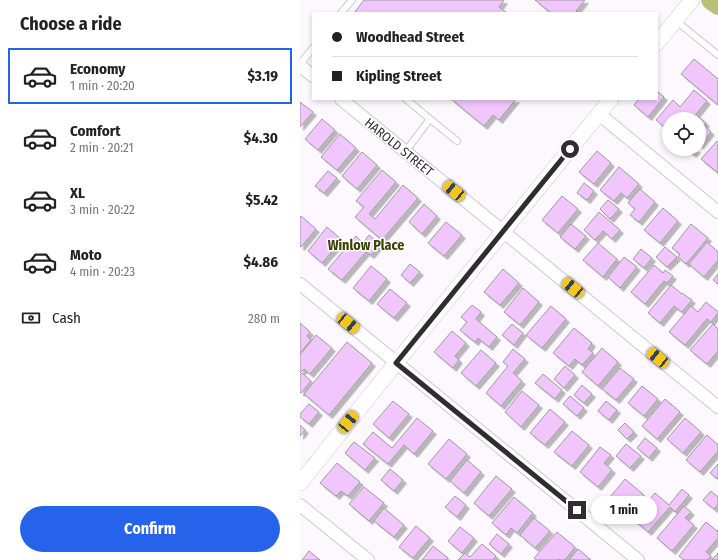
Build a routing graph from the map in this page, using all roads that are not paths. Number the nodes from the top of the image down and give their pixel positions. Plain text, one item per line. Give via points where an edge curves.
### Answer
1 (352, 0) edge
2 (692, 0) edge
3 (711, 0) edge
4 (718, 5) edge
5 (342, 12) edge
6 (676, 20) junction
7 (658, 42) edge
8 (312, 49) edge
9 (718, 55) edge
10 (300, 65) edge
11 (312, 75) edge
12 (342, 100) edge
13 (407, 100) edge
14 (610, 100) edge
15 (599, 114) junction
16 (430, 119) junction
17 (457, 141) dead end
18 (405, 152) junction
19 (718, 212) edge
20 (503, 231) junction
21 (300, 284) edge
22 (396, 363) junction
23 (718, 408) edge
24 (300, 483) edge
25 (300, 504) edge
26 (368, 560) edge
27 (638, 560) edge

1 - 5 lane
2 - 6 street
3 - 4 main road
6 - 7 street
6 - 9 lane
8 - 10 lane
10 - 11 street
12 - 18 street, HAROLD STREET
13 - 16 lane
14 - 15 street
15 - 19 street
15 - 20 street
16 - 17 lane
16 - 18 lane
18 - 20 street, HAROLD STREET
20 - 22 street
20 - 23 street, HAROLD STREET
21 - 22 street
22 - 24 street
22 - 27 street
25 - 26 street

